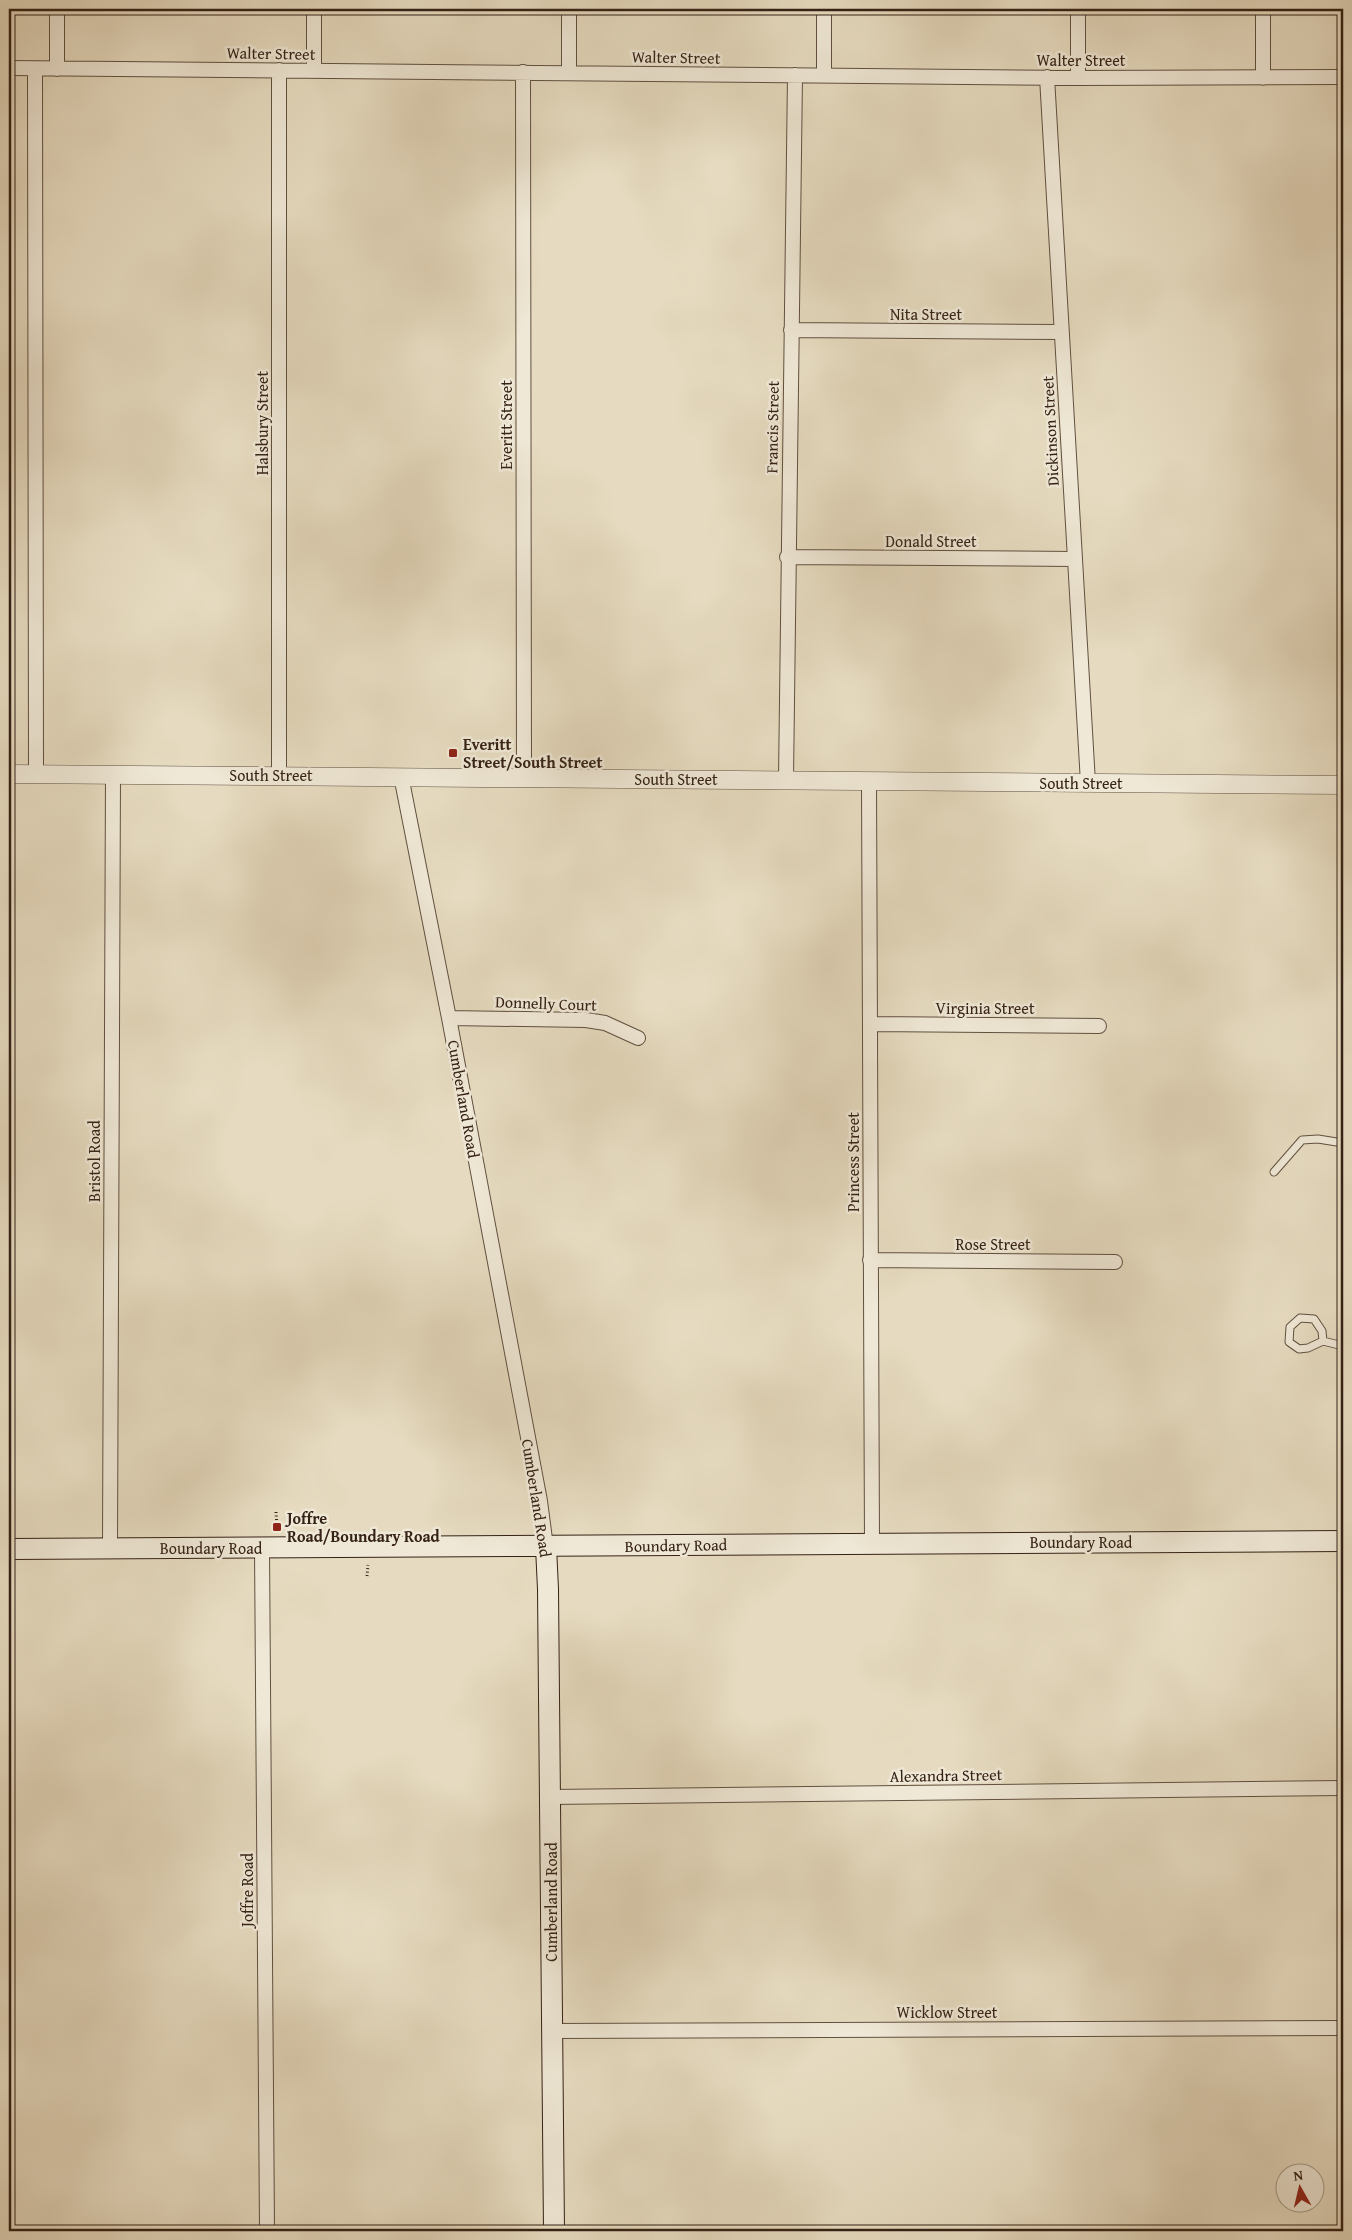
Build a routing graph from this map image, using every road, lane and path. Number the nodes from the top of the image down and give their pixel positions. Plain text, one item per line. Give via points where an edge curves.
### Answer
1 (57, 9) edge
2 (314, 9) edge
3 (569, 9) edge
4 (824, 9) edge
5 (1078, 9) edge
6 (1263, 9) edge
7 (9, 68) edge
8 (35, 69) junction
9 (57, 69) junction
10 (280, 70) junction
11 (314, 71) junction
12 (523, 72) junction
13 (569, 73) junction
14 (795, 75) junction
15 (824, 75) junction
16 (1047, 77) junction
17 (1343, 77) edge
18 (1078, 78) junction
19 (1264, 78) junction
20 (790, 330) junction
21 (1062, 332) junction
22 (787, 558) junction
23 (1075, 559) junction
24 (36, 773) junction
25 (9, 774) edge
26 (113, 774) junction
27 (280, 776) junction
28 (400, 776) junction
29 (524, 777) junction
30 (786, 779) junction
31 (869, 782) junction
32 (1088, 783) junction
33 (1343, 785) edge
34 (449, 1018) junction
35 (871, 1024) junction
36 (1099, 1026) dead end
37 (638, 1038) dead end
38 (1343, 1143) edge
39 (1274, 1172) dead end
40 (870, 1260) junction
41 (1115, 1262) dead end
42 (1323, 1341) junction
43 (1343, 1346) edge
44 (276, 1512) dead end
45 (277, 1527) dead end
46 (1343, 1541) edge
47 (872, 1543) junction
48 (546, 1547) junction
49 (110, 1548) junction
50 (262, 1548) junction
51 (9, 1549) edge
52 (368, 1562) dead end
53 (367, 1576) dead end
54 (1343, 1788) edge
55 (550, 1797) junction
56 (1343, 2028) edge
57 (552, 2031) junction
58 (267, 2231) edge
59 (554, 2231) edge

1 - 9 street
2 - 11 street
3 - 13 street
4 - 15 street
5 - 18 street
6 - 19 street
7 - 8 street, Walter Street
8 - 9 street, Walter Street
8 - 24 street
9 - 10 street, Walter Street
10 - 11 street, Walter Street
10 - 27 street, Halsbury Street
11 - 12 street, Walter Street
12 - 13 street, Walter Street
12 - 29 street, Everitt Street
13 - 14 street, Walter Street
14 - 15 street, Walter Street
14 - 20 street, Francis Street
15 - 16 street, Walter Street
16 - 18 street, Walter Street
16 - 21 street, Dickinson Street
17 - 19 street, Walter Street
18 - 19 street, Walter Street
20 - 21 street, Nita Street
20 - 22 street, Francis Street
21 - 23 street, Dickinson Street
22 - 23 street, Donald Street
22 - 30 street, Francis Street
23 - 32 street, Dickinson Street
24 - 25 street, South Street
24 - 26 street, South Street
26 - 27 street, South Street
26 - 49 street, Bristol Road
27 - 28 street, South Street
28 - 29 street, South Street
28 - 34 street, Cumberland Road
29 - 30 street, South Street
30 - 31 street, South Street
31 - 32 street, South Street
31 - 35 street, Princess Street
32 - 33 street, South Street
34 - 37 street, Donnelly Court via 586,1020 605,1023
34 - 48 street, Cumberland Road
35 - 36 street, Virginia Street
35 - 40 street, Princess Street
38 - 39 lane via 1302,1140
40 - 41 street, Rose Street
40 - 47 street, Princess Street
42 - 42 lane via 1308,1348 1293,1347 1288,1335 1290,1327 1300,1318 1314,1319 1322,1331
42 - 43 lane
44 - 45 path
46 - 47 main road, Boundary Road
47 - 48 main road, Boundary Road
48 - 50 main road, Boundary Road
48 - 55 main road, Cumberland Road
49 - 50 main road, Boundary Road
49 - 51 main road, Boundary Road
50 - 58 street, Joffre Road
52 - 53 path
54 - 55 street, Alexandra Street
55 - 57 main road, Cumberland Road
56 - 57 street, Wicklow Street
57 - 59 main road, Cumberland Road

